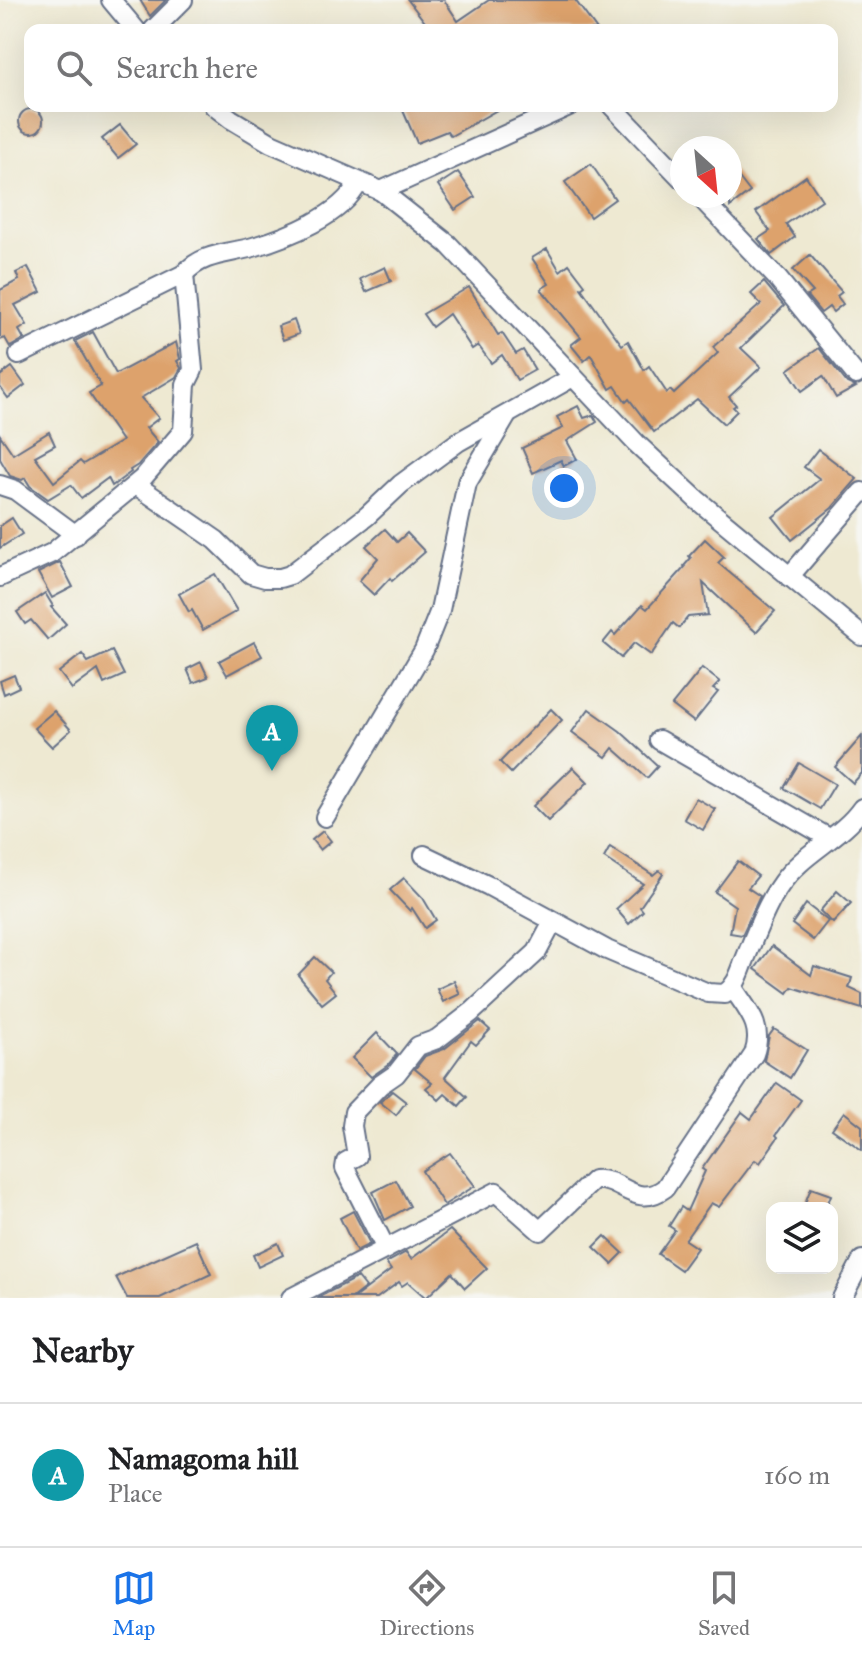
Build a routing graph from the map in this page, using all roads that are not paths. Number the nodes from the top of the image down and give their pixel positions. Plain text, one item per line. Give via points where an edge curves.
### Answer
1 (111, 0) edge
2 (183, 0) edge
3 (131, 24) edge
4 (159, 24) edge
5 (223, 112) edge
6 (556, 112) edge
7 (618, 112) edge
8 (670, 166) edge
9 (358, 183) junction
10 (381, 191) junction
11 (710, 208) edge
12 (184, 274) junction
13 (19, 355) dead end
14 (856, 375) dead end
15 (573, 377) junction
16 (508, 414) junction
17 (0, 485) edge
18 (136, 485) junction
19 (862, 492) edge
20 (76, 535) junction
21 (0, 577) edge
22 (789, 577) junction
23 (862, 636) edge
24 (659, 740) dead end
25 (862, 808) edge
26 (325, 817) dead end
27 (829, 838) junction
28 (424, 855) dead end
29 (553, 922) junction
30 (733, 988) junction
31 (386, 1249) junction
32 (861, 1262) edge
33 (291, 1298) edge
34 (842, 1298) edge

1 - 3 street
2 - 4 street
5 - 9 street via 271,143
6 - 10 street
7 - 8 street
9 - 10 street
9 - 12 street via 323,217 253,247 215,254
10 - 15 street via 448,244
11 - 14 street via 778,279
12 - 13 street
12 - 18 street via 193,370 186,384 183,431
15 - 16 street
15 - 22 street via 696,499
16 - 18 street via 458,442 280,578 251,574 216,540
16 - 26 street via 467,483 440,610 424,650
17 - 20 street via 15,490
18 - 20 street
19 - 22 street
20 - 21 street via 52,553
22 - 23 street
24 - 27 street
25 - 27 street
27 - 30 street via 781,884
28 - 29 street
29 - 30 street via 708,993 725,994
29 - 31 street via 537,952 472,1012 437,1039 418,1046 354,1112 357,1156 345,1168
30 - 31 street via 760,1038 656,1195 641,1196 605,1179 594,1180 540,1231 496,1192
31 - 33 street
32 - 34 street

